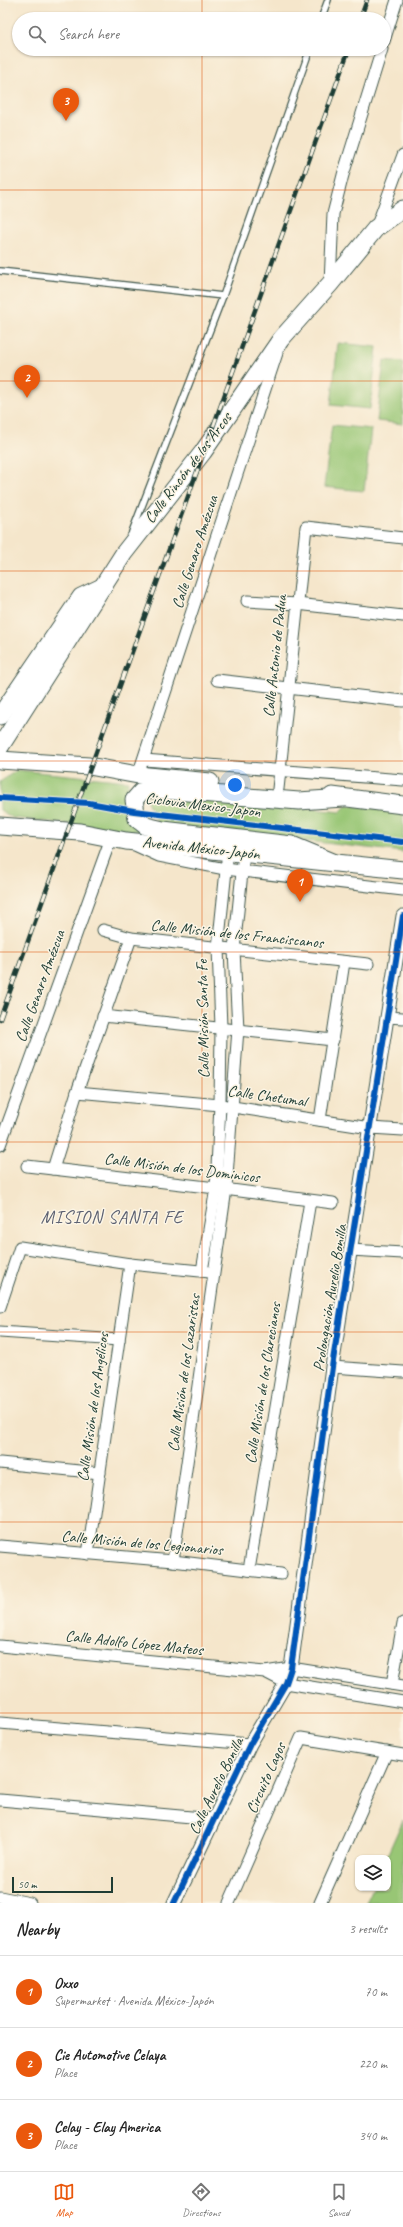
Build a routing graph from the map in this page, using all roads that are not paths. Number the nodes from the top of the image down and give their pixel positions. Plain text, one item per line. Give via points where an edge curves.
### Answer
1 (328, 0) edge
2 (397, 0) edge
3 (324, 12) edge
4 (391, 19) edge
5 (308, 56) edge
6 (380, 56) edge
7 (403, 155) edge
8 (403, 209) edge
9 (376, 228) junction
10 (0, 270) edge
11 (330, 284) junction
12 (223, 296) junction
13 (281, 339) junction
14 (403, 538) edge
15 (124, 553) junction
16 (104, 586) junction
17 (247, 601) dead end
18 (297, 604) junction
19 (403, 616) edge
20 (217, 680) dead end
21 (287, 687) junction
22 (403, 701) edge
23 (0, 716) edge
24 (0, 747) edge
25 (0, 760) edge
26 (141, 767) junction
27 (279, 769) junction
28 (403, 780) edge
29 (278, 789) junction
30 (343, 798) junction
31 (403, 805) edge
32 (0, 826) edge
33 (118, 840) junction
34 (236, 852) junction
35 (333, 862) junction
36 (225, 869) junction
37 (403, 870) edge
38 (243, 871) junction
39 (403, 890) edge
40 (403, 916) edge
41 (103, 930) dead end
42 (131, 938) junction
43 (218, 948) junction
44 (234, 950) junction
45 (344, 962) junction
46 (368, 964) dead end
47 (103, 1016) junction
48 (387, 1017) junction
49 (403, 1018) edge
50 (221, 1027) junction
51 (238, 1029) junction
52 (333, 1040) junction
53 (77, 1092) junction
54 (220, 1105) junction
55 (232, 1107) junction
56 (320, 1120) junction
57 (370, 1128) junction
58 (403, 1130) edge
59 (0, 1145) edge
60 (27, 1166) dead end
61 (53, 1169) junction
62 (221, 1188) junction
63 (310, 1201) junction
64 (333, 1204) dead end
65 (350, 1250) junction
66 (403, 1253) edge
67 (130, 1264) junction
68 (202, 1271) junction
69 (214, 1273) junction
70 (0, 1307) edge
71 (0, 1332) edge
72 (119, 1340) junction
73 (332, 1367) junction
74 (403, 1372) edge
75 (0, 1463) edge
76 (100, 1474) junction
77 (0, 1546) edge
78 (88, 1554) junction
79 (173, 1561) junction
80 (249, 1570) junction
81 (281, 1574) dead end
82 (403, 1623) edge
83 (0, 1646) edge
84 (291, 1668) junction
85 (265, 1672) junction
86 (286, 1683) junction
87 (398, 1685) edge
88 (403, 1702) edge
89 (0, 1723) edge
90 (250, 1744) junction
91 (387, 1752) junction
92 (403, 1755) edge
93 (0, 1800) edge
94 (214, 1819) junction
95 (0, 1897) edge
96 (12, 1901) edge
97 (30, 1903) edge
98 (174, 1903) edge
99 (229, 1903) edge
100 (320, 1903) edge

1 - 3 lane
2 - 4 street
5 - 12 lane
6 - 11 street via 342,175 333,214
7 - 9 street
8 - 9 main road, Calle Rincón de los Arcos
9 - 11 main road, Calle Rincón de los Arcos
10 - 12 lane
11 - 13 main road, Calle Rincón de los Arcos
12 - 15 lane
13 - 15 main road, Calle Rincón de los Arcos via 203,452
13 - 26 street, Calle Genaro Amézcua
14 - 18 street, Calle Antonio de Padua via 306,527
15 - 16 main road, Calle Rincón de los Arcos
16 - 23 main road via 82,597
16 - 24 main road, Calle Rincón de los Arcos
17 - 18 street
18 - 19 street
18 - 21 street, Calle Antonio de Padua
20 - 21 street
21 - 22 street
21 - 27 street, Calle Antonio de Padua
25 - 26 main road
26 - 27 street
26 - 29 main road
27 - 28 street
27 - 29 street, Calle Antonio de Padua
29 - 30 main road
30 - 31 main road
30 - 35 main road via 299,801 150,789 141,792 134,800 137,819 146,826 292,845
32 - 33 main road, Avenida México-Japón via 67,830
33 - 34 main road, Avenida México-Japón
33 - 36 street via 159,856
33 - 59 street, Calle Genaro Amézcua
34 - 35 main road, Avenida México-Japón
34 - 36 street, Calle Misión Santa Fe
34 - 38 street, Calle Misión Santa Fe
35 - 37 main road, Avenida México-Japón
36 - 38 street
36 - 43 street, Calle Misión Santa Fe
38 - 39 street
38 - 44 street, Calle Misión Santa Fe
40 - 48 street, Prolongación Aurelio Bonilla
41 - 42 street, Calle Misión de los Franciscanos
42 - 43 street, Calle Misión de los Franciscanos
42 - 47 street
43 - 44 street, Calle Misión de los Franciscanos
43 - 50 street, Calle Misión Santa Fe
44 - 45 street, Calle Misión de los Franciscanos
44 - 51 street, Calle Misión Santa Fe
45 - 46 street, Calle Misión de los Franciscanos
45 - 52 street
47 - 50 street
47 - 53 street
48 - 49 street
48 - 57 street, Prolongación Aurelio Bonilla
50 - 51 street
50 - 54 street, Calle Misión Santa Fe
51 - 52 street
51 - 55 street, Calle Misión Santa Fe
52 - 56 street
53 - 54 street, Calle Chetumal
53 - 61 street
54 - 55 street, Calle Chetumal
54 - 62 street, Calle Misión Santa Fe
55 - 56 street, Calle Chetumal
55 - 62 street, Calle Misión Santa Fe
56 - 57 street, Calle Chetumal
57 - 58 street, Calle Chetumal
57 - 65 street, Prolongación Aurelio Bonilla
60 - 61 street, Calle Misión de los Dominicos
61 - 62 street, Calle Misión de los Dominicos
62 - 63 street, Calle Misión de los Dominicos
62 - 68 street, Calle Misión de los Lazaristas
62 - 69 street, Calle Misión de los Lazaristas
63 - 64 street, Calle Misión de los Dominicos
63 - 80 street, Calle Misión de los Clarecianos
65 - 66 street
65 - 73 street, Prolongación Aurelio Bonilla
67 - 68 street
67 - 70 street via 20,1248
67 - 72 street, Calle Misión de los Angélicos
68 - 69 street
69 - 79 street, Calle Misión de los Lazaristas
71 - 72 street
72 - 76 street, Calle Misión de los Angélicos
73 - 74 street
73 - 84 street, Prolongación Aurelio Bonilla
75 - 76 street
76 - 78 street, Calle Misión de los Angélicos
77 - 78 street, Calle Misión de los Legionarios
78 - 79 street, Calle Misión de los Legionarios
79 - 80 street, Calle Misión de los Legionarios
80 - 81 street, Calle Misión de los Legionarios
82 - 87 street
83 - 85 street, Calle Adolfo López Mateos
84 - 85 street, Calle Adolfo López Mateos
84 - 86 street, Prolongación Aurelio Bonilla
84 - 87 street, Calle Adolfo López Mateos
85 - 86 street, Calle Adolfo López Mateos
86 - 88 street, Calle Adolfo López Mateos
86 - 90 street, Calle Aurelio Bonilla
89 - 90 street
90 - 94 street, Calle Aurelio Bonilla
91 - 92 street, Circuito Lagos
91 - 99 street, Circuito Lagos via 301,1738
91 - 100 street
93 - 94 street
94 - 98 street, Calle Aurelio Bonilla
95 - 96 street
96 - 97 street

